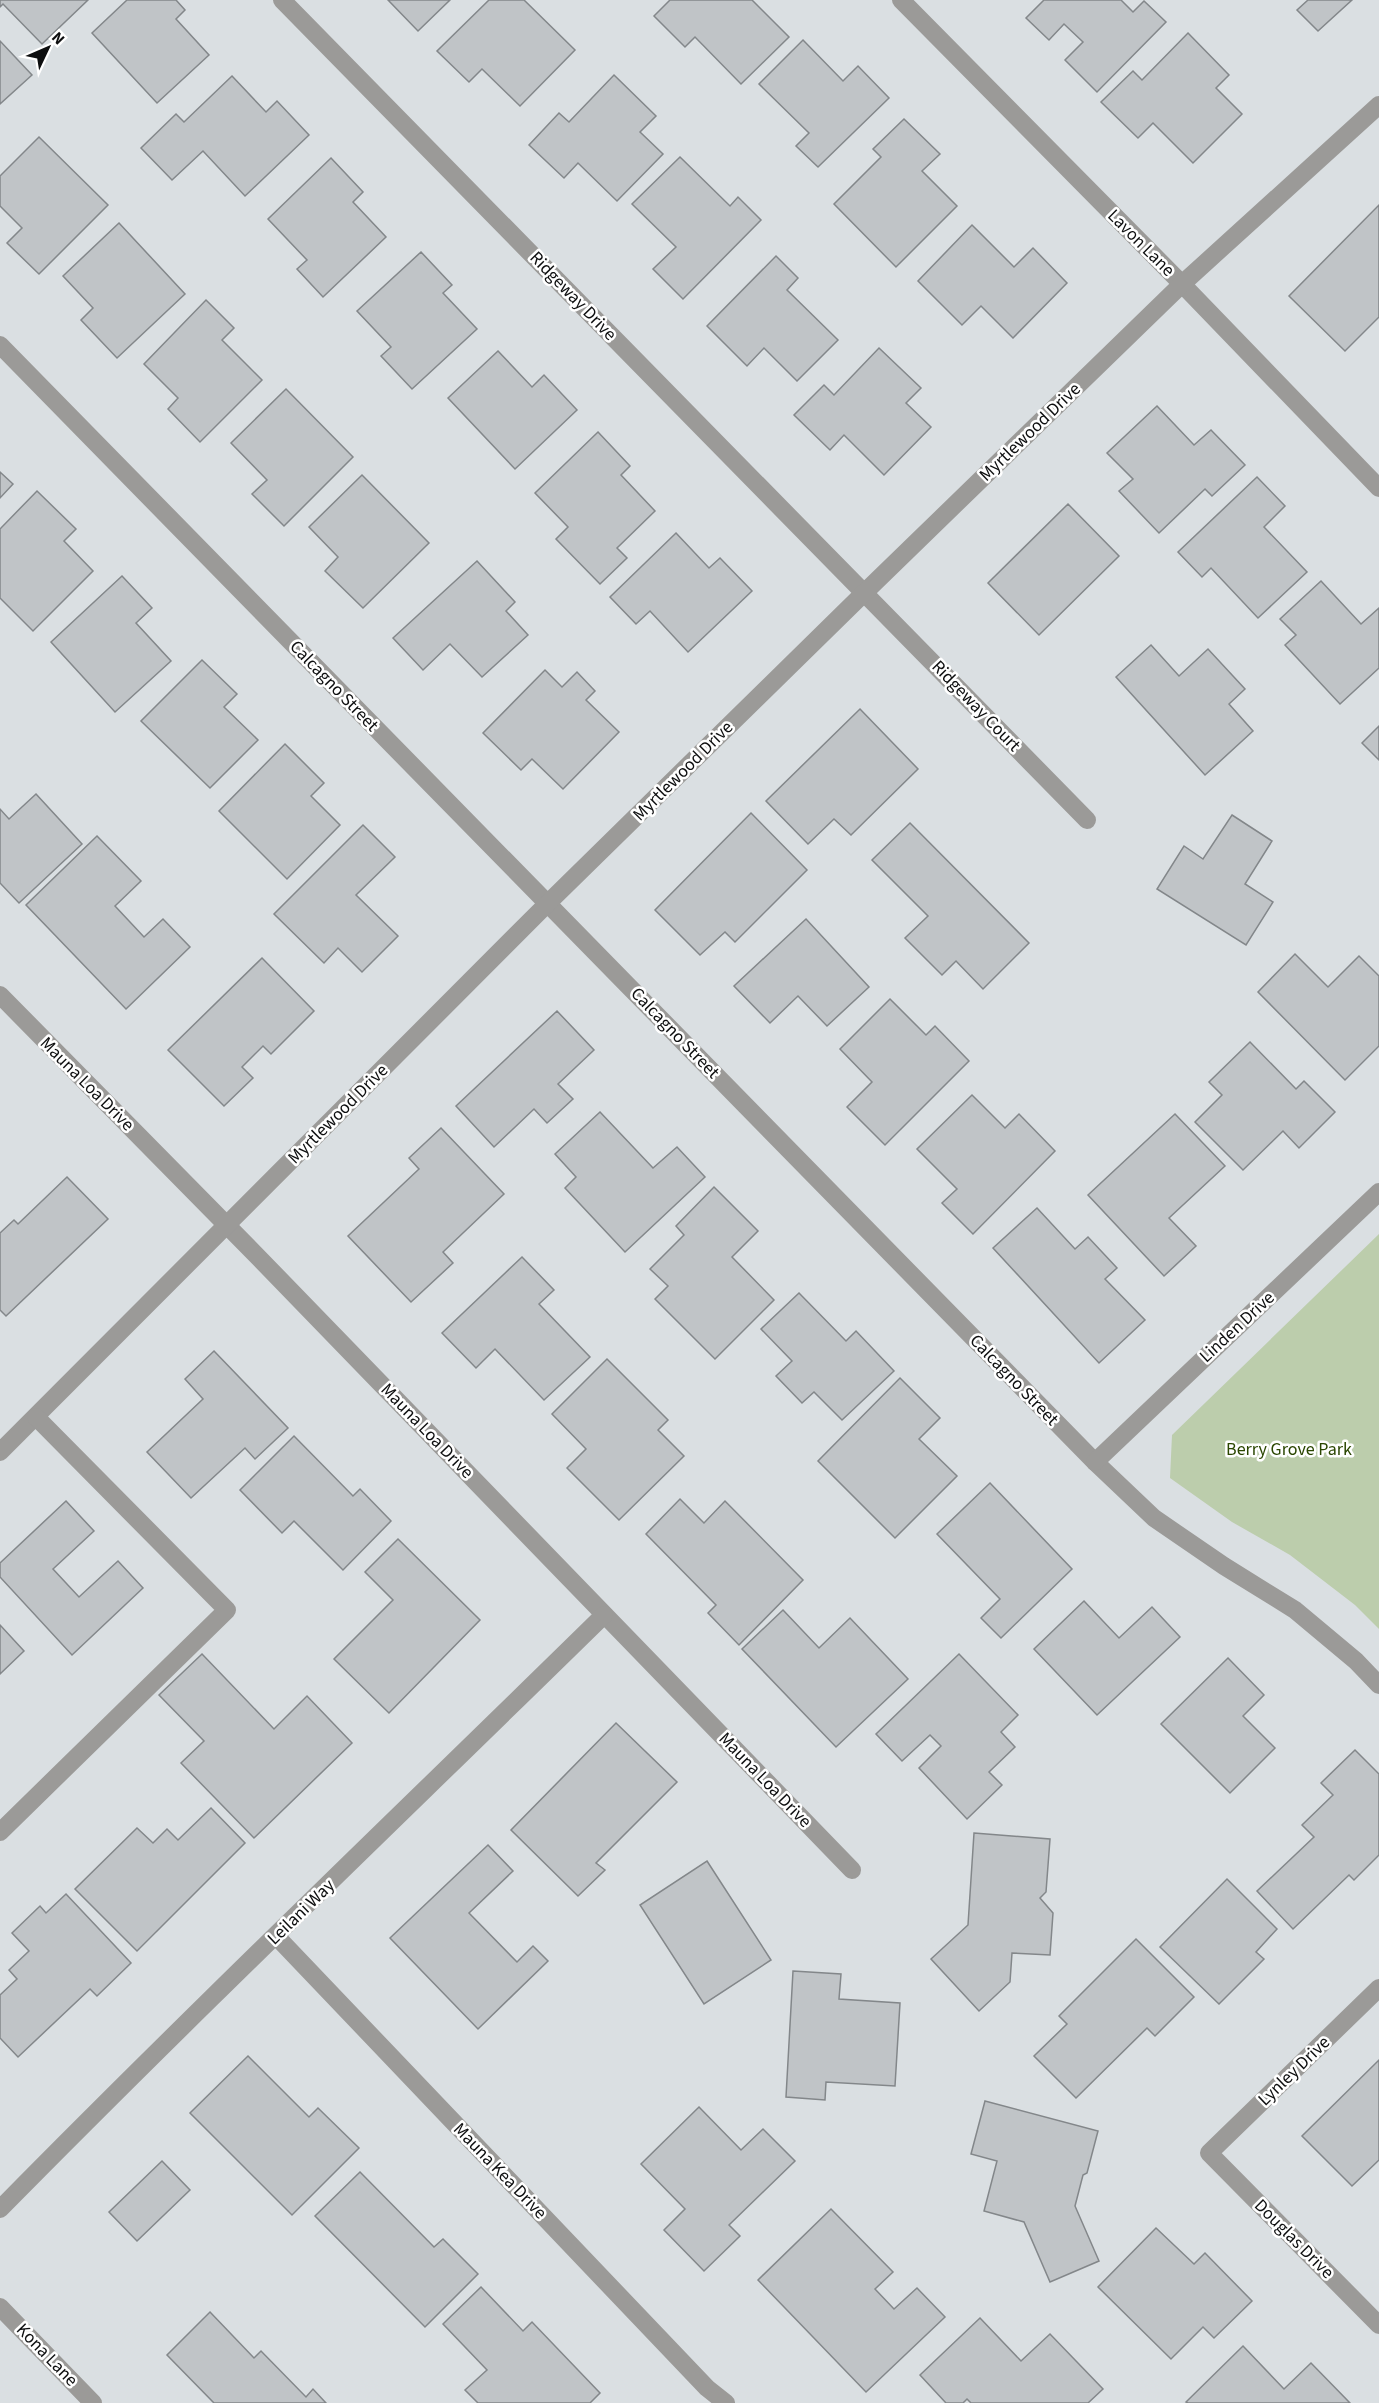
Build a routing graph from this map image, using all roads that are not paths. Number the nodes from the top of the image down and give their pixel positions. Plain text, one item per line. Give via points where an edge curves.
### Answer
1 (282, 0) edge
2 (901, 0) edge
3 (1379, 105) edge
4 (1182, 284) junction
5 (0, 345) edge
6 (1379, 488) edge
7 (864, 593) junction
8 (1087, 820) dead end
9 (548, 903) junction
10 (0, 995) edge
11 (1379, 1192) edge
12 (227, 1225) junction
13 (36, 1417) junction
14 (0, 1452) edge
15 (1095, 1462) junction
16 (604, 1615) junction
17 (1379, 1685) edge
18 (0, 1832) edge
19 (852, 1870) dead end
20 (276, 1936) junction
21 (1379, 1988) edge
22 (1209, 2153) joint
23 (0, 2209) edge
24 (0, 2307) edge
25 (1379, 2325) edge
26 (93, 2403) edge
27 (726, 2403) edge

1 - 7 street, Ridgeway Drive
2 - 4 street, Lavon Lane
3 - 4 street, Myrtlewood Drive
4 - 6 street, Lavon Lane
4 - 7 street, Myrtlewood Drive
5 - 9 street, Calcagno Street
7 - 8 street, Ridgeway Court
7 - 9 street, Myrtlewood Drive
9 - 12 street, Myrtlewood Drive
9 - 15 street, Calcagno Street
10 - 12 street, Mauna Loa Drive
11 - 15 street, Linden Drive
12 - 13 street, Myrtlewood Drive
12 - 16 street, Mauna Loa Drive
13 - 14 street, Myrtlewood Drive
13 - 18 street via 227,1610
15 - 17 street, Calcagno Street via 1154,1518 1295,1610
16 - 19 street, Mauna Loa Drive
16 - 20 street, Leilani Way
20 - 23 street, Leilani Way
20 - 27 street, Mauna Kea Drive
21 - 22 street, Lynley Drive
22 - 25 street, Douglas Drive
24 - 26 street, Kona Lane

